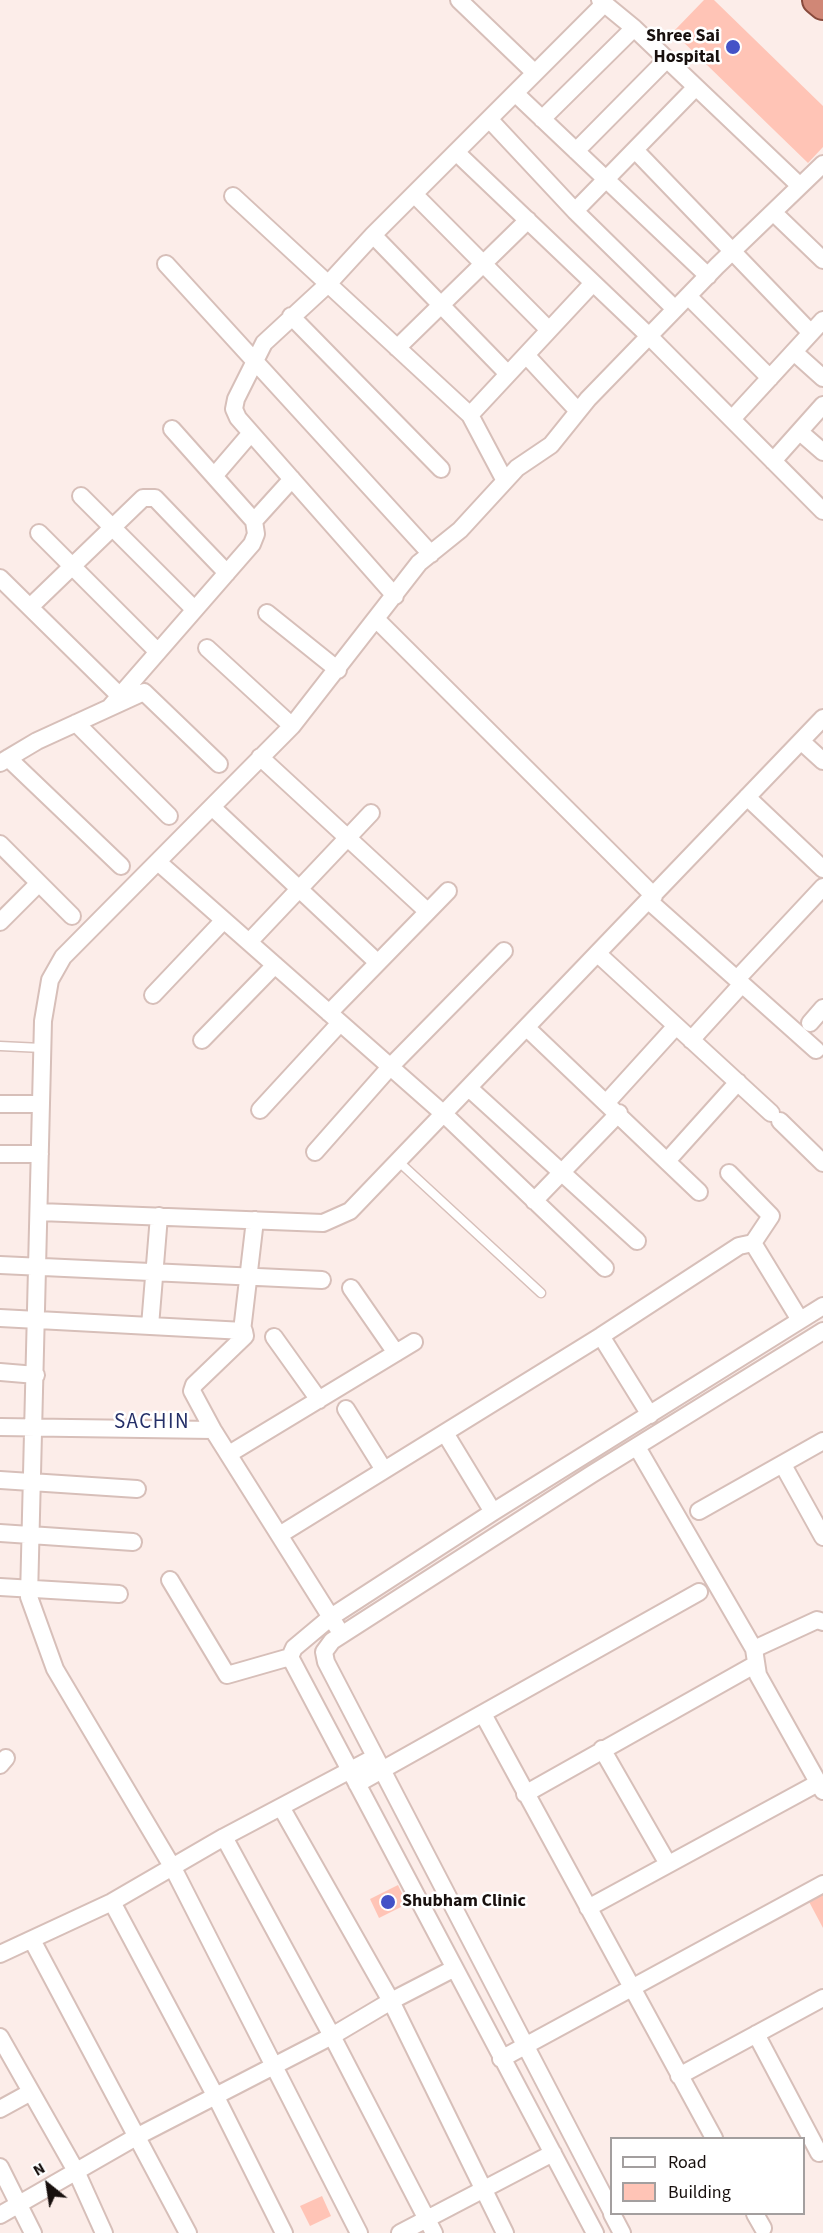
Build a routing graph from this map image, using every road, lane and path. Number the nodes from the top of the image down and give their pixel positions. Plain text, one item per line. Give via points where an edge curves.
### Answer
1 (459, 0) edge
2 (817, 0) edge
3 (602, 2) edge
4 (823, 6) edge
5 (634, 28) junction
6 (667, 59) junction
7 (535, 73) junction
8 (696, 87) junction
9 (515, 93) junction
10 (489, 119) junction
11 (542, 119) junction
12 (635, 150) junction
13 (576, 151) junction
14 (456, 152) junction
15 (823, 164) edge
16 (606, 180) junction
17 (800, 186) junction
18 (414, 194) junction
19 (233, 196) dead end
20 (575, 211) junction
21 (773, 212) junction
22 (528, 220) junction
23 (373, 235) junction
24 (733, 253) junction
25 (823, 260) edge
26 (166, 264) dead end
27 (483, 264) junction
28 (708, 276) junction
29 (593, 283) junction
30 (327, 284) junction
31 (688, 296) junction
32 (440, 304) junction
33 (675, 309) junction
34 (291, 316) junction
35 (823, 320) edge
36 (549, 330) junction
37 (811, 333) junction
38 (649, 336) junction
39 (398, 348) junction
40 (794, 352) junction
41 (526, 355) junction
42 (255, 360) junction
43 (508, 374) junction
44 (770, 378) junction
45 (823, 378) edge
46 (823, 405) edge
47 (578, 411) junction
48 (470, 415) junction
49 (732, 420) junction
50 (172, 429) dead end
51 (800, 432) junction
52 (251, 433) junction
53 (823, 452) edge
54 (773, 461) junction
55 (441, 469) dead end
56 (215, 475) junction
57 (292, 479) junction
58 (505, 481) junction
59 (81, 496) dead end
60 (823, 511) edge
61 (254, 521) junction
62 (111, 528) junction
63 (39, 533) dead end
64 (430, 554) junction
65 (72, 565) junction
66 (227, 573) junction
67 (0, 578) edge
68 (395, 596) junction
69 (30, 607) junction
70 (194, 609) junction
71 (267, 613) dead end
72 (377, 620) junction
73 (207, 648) dead end
74 (158, 652) junction
75 (338, 670) junction
76 (115, 702) junction
77 (823, 718) edge
78 (76, 723) junction
79 (292, 726) junction
80 (801, 741) junction
81 (260, 757) junction
82 (4, 760) edge
83 (823, 761) edge
84 (219, 764) dead end
85 (747, 797) junction
86 (212, 807) junction
87 (371, 813) dead end
88 (170, 816) dead end
89 (346, 838) junction
90 (0, 844) edge
91 (158, 862) junction
92 (121, 866) dead end
93 (823, 869) edge
94 (39, 883) junction
95 (823, 887) edge
96 (299, 889) junction
97 (448, 891) dead end
98 (652, 899) junction
99 (427, 910) junction
100 (72, 916) dead end
101 (224, 920) junction
102 (0, 921) edge
103 (249, 942) junction
104 (504, 951) dead end
105 (598, 954) junction
106 (377, 962) junction
107 (274, 965) junction
108 (740, 981) junction
109 (153, 995) dead end
110 (823, 1008) edge
111 (334, 1018) junction
112 (810, 1023) dead end
113 (676, 1026) junction
114 (528, 1029) junction
115 (202, 1040) dead end
116 (692, 1040) junction
117 (0, 1046) edge
118 (42, 1048) junction
119 (816, 1050) dead end
120 (390, 1067) junction
121 (738, 1082) junction
122 (470, 1089) junction
123 (0, 1104) edge
124 (41, 1104) junction
125 (613, 1108) junction
126 (260, 1110) dead end
127 (445, 1115) junction
128 (315, 1152) dead end
129 (0, 1154) edge
130 (40, 1154) junction
131 (398, 1161) junction
132 (667, 1161) junction
133 (823, 1163) edge
134 (561, 1173) junction
135 (729, 1173) dead end
136 (699, 1192) dead end
137 (534, 1201) junction
138 (39, 1212) junction
139 (159, 1216) junction
140 (255, 1220) junction
141 (637, 1242) dead end
142 (753, 1243) junction
143 (0, 1265) edge
144 (38, 1267) junction
145 (604, 1268) dead end
146 (153, 1272) junction
147 (247, 1276) junction
148 (322, 1280) dead end
149 (351, 1288) dead end
150 (541, 1293) dead end
151 (823, 1306) edge
152 (0, 1318) edge
153 (800, 1320) junction
154 (37, 1321) junction
155 (150, 1326) junction
156 (242, 1331) junction
157 (823, 1331) edge
158 (601, 1336) junction
159 (274, 1337) dead end
160 (414, 1342) dead end
161 (396, 1353) junction
162 (0, 1372) edge
163 (36, 1375) junction
164 (319, 1400) junction
165 (346, 1409) dead end
166 (650, 1415) junction
167 (0, 1427) edge
168 (34, 1428) junction
169 (213, 1430) junction
170 (445, 1433) junction
171 (823, 1441) edge
172 (637, 1447) junction
173 (229, 1454) junction
174 (783, 1465) junction
175 (384, 1470) junction
176 (0, 1480) edge
177 (32, 1481) junction
178 (137, 1489) dead end
179 (699, 1511) dead end
180 (493, 1512) junction
181 (0, 1533) edge
182 (30, 1534) junction
183 (281, 1534) junction
184 (823, 1537) edge
185 (133, 1542) dead end
186 (170, 1580) dead end
187 (0, 1587) edge
188 (28, 1589) junction
189 (699, 1592) dead end
190 (119, 1594) dead end
191 (331, 1617) junction
192 (823, 1622) edge
193 (342, 1635) junction
194 (290, 1657) junction
195 (755, 1657) junction
196 (483, 1714) junction
197 (602, 1749) junction
198 (378, 1764) junction
199 (353, 1777) junction
200 (821, 1787) edge
201 (525, 1794) junction
202 (281, 1808) junction
203 (224, 1837) junction
204 (668, 1864) junction
205 (174, 1868) junction
206 (823, 1884) edge
207 (112, 1902) junction
208 (588, 1908) junction
209 (32, 1941) junction
210 (0, 1954) edge
211 (453, 1969) junction
212 (631, 1988) junction
213 (823, 1998) edge
214 (391, 2001) junction
215 (756, 2034) junction
216 (332, 2036) junction
217 (0, 2037) edge
218 (525, 2047) junction
219 (501, 2059) junction
220 (274, 2064) junction
221 (679, 2076) junction
222 (31, 2092) junction
223 (215, 2096) junction
224 (0, 2109) edge
225 (136, 2137) junction
226 (713, 2137) edge
227 (821, 2152) edge
228 (553, 2153) junction
229 (805, 2161) edge
230 (0, 2168) edge
231 (76, 2171) junction
232 (484, 2189) junction
233 (21, 2205) junction
234 (610, 2209) edge
235 (0, 2215) edge
236 (613, 2215) edge
237 (430, 2226) edge
238 (33, 2233) edge
239 (104, 2233) edge
240 (188, 2233) edge
241 (284, 2233) edge
242 (359, 2233) edge
243 (400, 2233) edge
244 (505, 2233) edge
245 (595, 2233) edge
246 (622, 2233) edge

1 - 7 street
2 - 4 highway
3 - 5 street
3 - 7 street
5 - 6 street
5 - 11 street
6 - 8 street
6 - 13 street
7 - 9 street
8 - 12 street
8 - 17 street
9 - 10 street
9 - 11 street
10 - 14 street
10 - 20 street
11 - 13 street
12 - 16 street
12 - 24 street
13 - 16 street
14 - 18 street
14 - 22 street
15 - 17 street
16 - 20 street
16 - 28 street
17 - 21 street
18 - 23 street
18 - 27 street
19 - 30 street
20 - 33 street
21 - 24 street
21 - 25 street
22 - 27 street
22 - 29 street
23 - 30 street
23 - 32 street
24 - 28 street
24 - 37 street
26 - 42 street
27 - 32 street
27 - 36 street
28 - 31 street
29 - 36 street
29 - 38 street
30 - 34 street
30 - 39 street
31 - 33 street
31 - 44 street
32 - 39 street
32 - 43 street
33 - 38 street
34 - 42 street via 264,343
34 - 55 street
35 - 37 street
36 - 41 street
37 - 40 street
38 - 47 street
38 - 49 street
39 - 48 street
40 - 44 street
40 - 45 street
41 - 43 street
41 - 47 street
42 - 52 street via 234,409
42 - 64 street
43 - 48 street
44 - 49 street
46 - 51 street
47 - 58 street via 551,445
48 - 58 street
49 - 54 street
50 - 56 street
51 - 53 street
51 - 54 street
52 - 56 street
52 - 57 street
54 - 60 street
56 - 61 street
57 - 61 street
57 - 68 street
58 - 64 street via 460,530
59 - 62 street
61 - 66 street via 256,534 252,544
62 - 65 street
62 - 66 street via 143,498 155,498
62 - 70 street
63 - 65 street
64 - 68 street
65 - 69 street
65 - 74 street
66 - 70 street
67 - 69 street
68 - 72 street
69 - 76 street
70 - 74 street
71 - 75 street
72 - 75 street
72 - 98 street
73 - 79 street
74 - 76 street
75 - 79 street
76 - 78 street
76 - 84 street via 144,692
77 - 80 street
78 - 82 street
78 - 88 street
79 - 81 street
80 - 83 street
80 - 85 street
81 - 86 street
81 - 89 street
82 - 92 street
85 - 93 street
85 - 98 street
86 - 91 street
86 - 96 street
87 - 89 street
89 - 96 street
89 - 99 street
90 - 94 street
91 - 101 street
91 - 118 street via 63,957 50,980
94 - 100 street
94 - 102 street
95 - 108 street
96 - 103 street
96 - 106 street
97 - 99 street
98 - 105 street
98 - 108 street
99 - 106 street
101 - 103 street
101 - 109 street
103 - 107 street
104 - 120 street
105 - 113 street
105 - 114 street
106 - 111 street
107 - 111 street
107 - 115 street
108 - 116 street
108 - 119 street
110 - 112 street
111 - 120 street
111 - 126 street
113 - 116 street
113 - 125 street
114 - 122 street
114 - 125 street
116 - 121 street
117 - 118 lane
118 - 124 street
120 - 127 street
120 - 128 street
121 - 132 street
121 - 133 street
122 - 127 street
122 - 134 street
123 - 124 street
124 - 130 street
125 - 132 street
125 - 134 street
127 - 131 street
127 - 137 street
129 - 130 street
130 - 138 street
131 - 140 street via 338,1219 323,1223
131 - 150 lane
132 - 136 street
134 - 137 street
134 - 141 street
135 - 142 street via 771,1216
137 - 145 street
138 - 139 street
138 - 144 street
139 - 140 street
139 - 146 street
140 - 147 street
142 - 153 street
142 - 158 street via 739,1246
143 - 144 street
144 - 146 street
144 - 154 street
146 - 147 street
146 - 155 street
147 - 148 street
147 - 156 street
149 - 161 street
151 - 153 street
152 - 154 street
153 - 166 street
154 - 155 street
154 - 163 street
155 - 156 street
156 - 169 street via 245,1336 192,1391
157 - 172 street
158 - 166 street
158 - 170 street
159 - 164 street
160 - 161 street
161 - 164 street
162 - 163 street
163 - 168 street
164 - 173 street
165 - 175 street
166 - 180 street
167 - 168 street
168 - 169 street
168 - 177 street
169 - 173 street
170 - 175 street
170 - 180 street
171 - 174 street
172 - 193 street
172 - 195 street
173 - 183 street
174 - 179 street
174 - 184 street
175 - 183 street
176 - 177 street
177 - 178 street
177 - 182 street
180 - 191 street
181 - 182 street
182 - 185 street
182 - 188 street
183 - 191 street
186 - 194 street via 227,1675
187 - 188 street
188 - 190 street
188 - 205 street via 55,1669
189 - 196 street
191 - 193 street
191 - 194 street via 294,1648
192 - 195 street via 817,1620
193 - 198 street via 327,1645 326,1662
194 - 199 street
195 - 197 street
195 - 200 street via 758,1675
196 - 198 street
196 - 201 street
197 - 201 street
197 - 204 street
198 - 199 street
198 - 218 street
199 - 202 street
199 - 211 street
200 - 204 street
201 - 208 street
202 - 203 street
202 - 214 street
203 - 205 street
203 - 216 street
204 - 208 street
205 - 207 street
205 - 220 street
206 - 212 street
207 - 209 street
207 - 223 street
208 - 212 street
209 - 210 street
209 - 225 street
211 - 214 street
211 - 219 street
212 - 218 street
212 - 221 street
213 - 215 street
214 - 216 street
214 - 232 street
215 - 221 street
215 - 227 street
216 - 220 street
216 - 237 street
217 - 222 street
218 - 219 street
218 - 234 street
219 - 228 street
220 - 223 street
220 - 242 street
221 - 226 street
222 - 224 street
222 - 231 street
223 - 225 street
223 - 241 street
225 - 231 street
225 - 240 street
227 - 229 street
228 - 232 street
228 - 245 street
230 - 233 street
231 - 233 street
231 - 239 street
232 - 237 street
232 - 244 street
233 - 235 street
233 - 238 street
236 - 246 street
237 - 243 street

